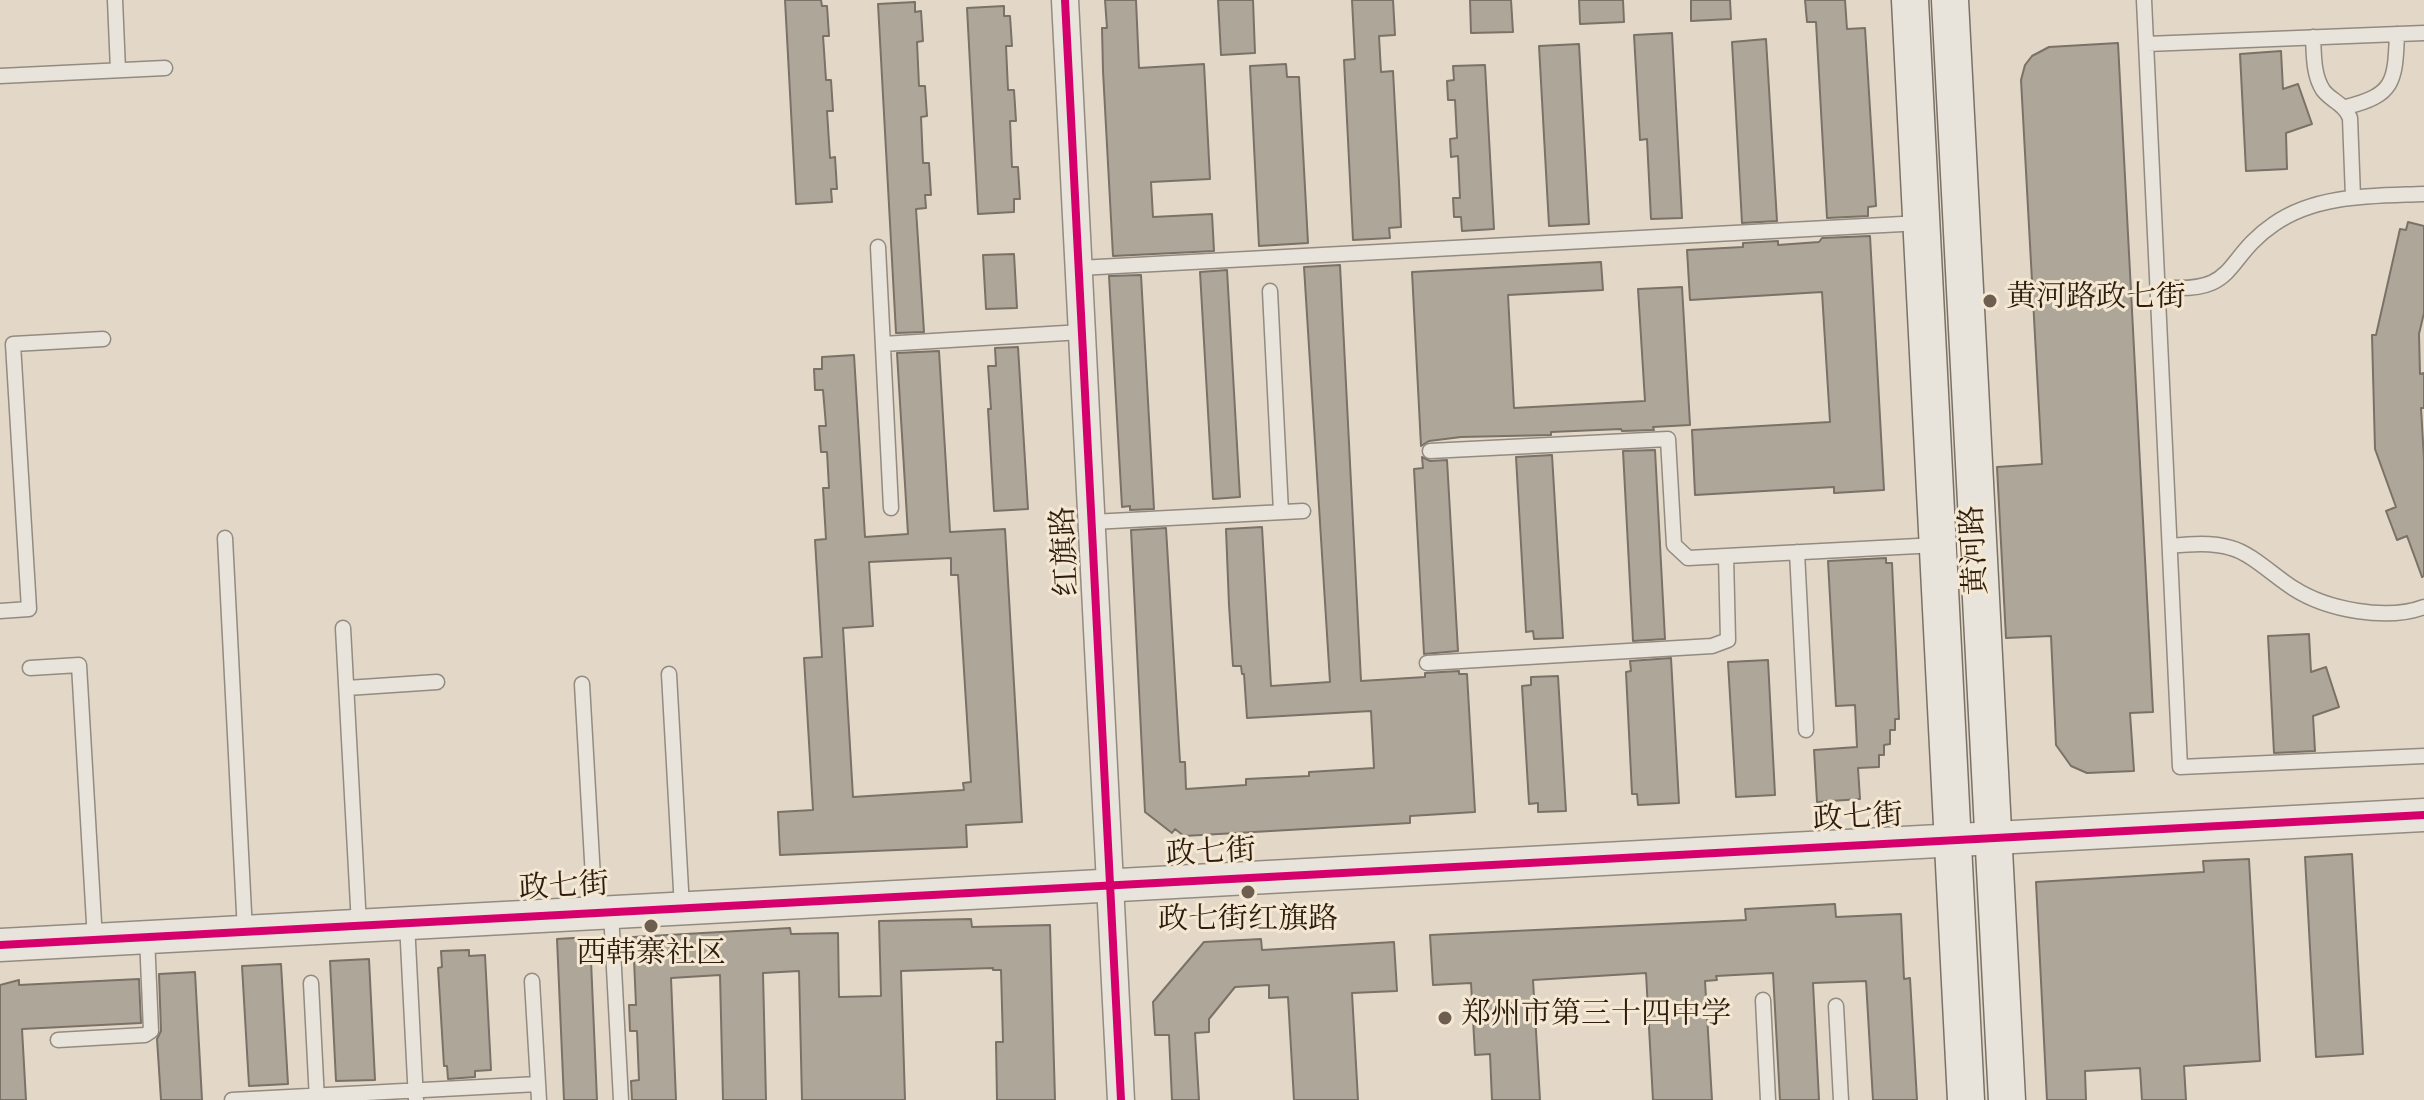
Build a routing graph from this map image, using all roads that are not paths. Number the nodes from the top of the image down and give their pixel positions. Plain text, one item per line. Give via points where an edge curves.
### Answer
1 (115, 0) edge
2 (1065, 0) edge
3 (1910, 0) edge
4 (1950, 0) edge
5 (2144, 0) edge
6 (2424, 33) edge
7 (2397, 34) junction
8 (2313, 37) junction
9 (2147, 44) junction
10 (165, 68) dead end
11 (118, 70) junction
12 (0, 76) edge
13 (2346, 107) junction
14 (2424, 194) edge
15 (2353, 197) junction
16 (1921, 223) junction
17 (878, 247) dead end
18 (1079, 268) junction
19 (2158, 287) junction
20 (1270, 291) dead end
21 (1082, 332) junction
22 (103, 339) dead end
23 (883, 344) junction
24 (1430, 451) dead end
25 (891, 508) dead end
26 (1303, 511) dead end
27 (1281, 512) junction
28 (1092, 522) junction
29 (225, 538) dead end
30 (1937, 545) junction
31 (2170, 546) junction
32 (1797, 552) junction
33 (1726, 556) junction
34 (2424, 607) edge
35 (0, 611) edge
36 (343, 628) dead end
37 (1427, 663) dead end
38 (30, 668) dead end
39 (669, 674) dead end
40 (437, 682) dead end
41 (582, 684) dead end
42 (347, 688) junction
43 (1806, 730) dead end
44 (2424, 756) edge
45 (2424, 815) edge
46 (1993, 838) junction
47 (1953, 840) junction
48 (1110, 885) junction
49 (682, 908) junction
50 (603, 912) junction
51 (407, 923) junction
52 (359, 925) junction
53 (245, 932) junction
54 (147, 937) junction
55 (95, 940) junction
56 (0, 945) edge
57 (532, 981) dead end
58 (311, 983) dead end
59 (1763, 1000) dead end
60 (1836, 1006) dead end
61 (58, 1040) dead end
62 (538, 1084) junction
63 (416, 1095) edge
64 (317, 1098) edge
65 (232, 1100) edge
66 (539, 1100) edge
67 (621, 1100) edge
68 (1121, 1100) edge
69 (1768, 1100) edge
70 (1841, 1100) edge
71 (1966, 1100) edge
72 (2007, 1100) edge

1 - 11 lane
2 - 18 street, 红旗路
3 - 16 main road, 黄河路
4 - 46 main road, 黄河路
5 - 9 lane
6 - 7 lane
7 - 8 lane
7 - 13 lane via 2389,86 2373,100
8 - 9 lane
8 - 13 lane via 2317,77 2324,91
9 - 19 lane
10 - 11 lane
11 - 12 lane
13 - 15 lane
14 - 15 lane
15 - 19 lane via 2312,206 2275,223 2210,286
16 - 18 lane
16 - 30 main road, 黄河路
17 - 23 lane
18 - 21 street, 红旗路
19 - 31 lane
20 - 27 lane
21 - 23 lane
21 - 28 street, 红旗路
22 - 35 lane via 13,344 29,609
23 - 25 lane
24 - 33 lane via 1668,439 1674,545 1688,558
26 - 27 lane
27 - 28 lane
28 - 48 street, 红旗路
29 - 53 lane
30 - 32 lane
30 - 47 main road, 黄河路
31 - 34 lane via 2235,548 2297,591 2338,606 2377,614
31 - 44 lane via 2180,767
32 - 33 lane
32 - 43 lane
33 - 37 lane via 1724,643
36 - 42 lane
38 - 55 lane via 79,665
39 - 49 lane
40 - 42 lane
41 - 50 lane
42 - 52 lane
45 - 46 street, 政七街
46 - 47 street, 政七街
46 - 72 main road, 黄河路
47 - 48 street, 政七街
47 - 71 main road, 黄河路
48 - 49 street, 政七街
48 - 68 street, 红旗路
49 - 50 street, 政七街
50 - 51 street, 政七街
50 - 67 lane
51 - 52 street, 政七街
51 - 63 lane
52 - 53 street, 政七街
53 - 54 street, 政七街
54 - 55 street, 政七街
54 - 61 lane via 151,1031
55 - 56 street, 政七街
57 - 62 lane
58 - 64 lane
59 - 69 lane
60 - 70 lane
62 - 63 lane
62 - 66 lane
63 - 64 lane
64 - 65 lane

